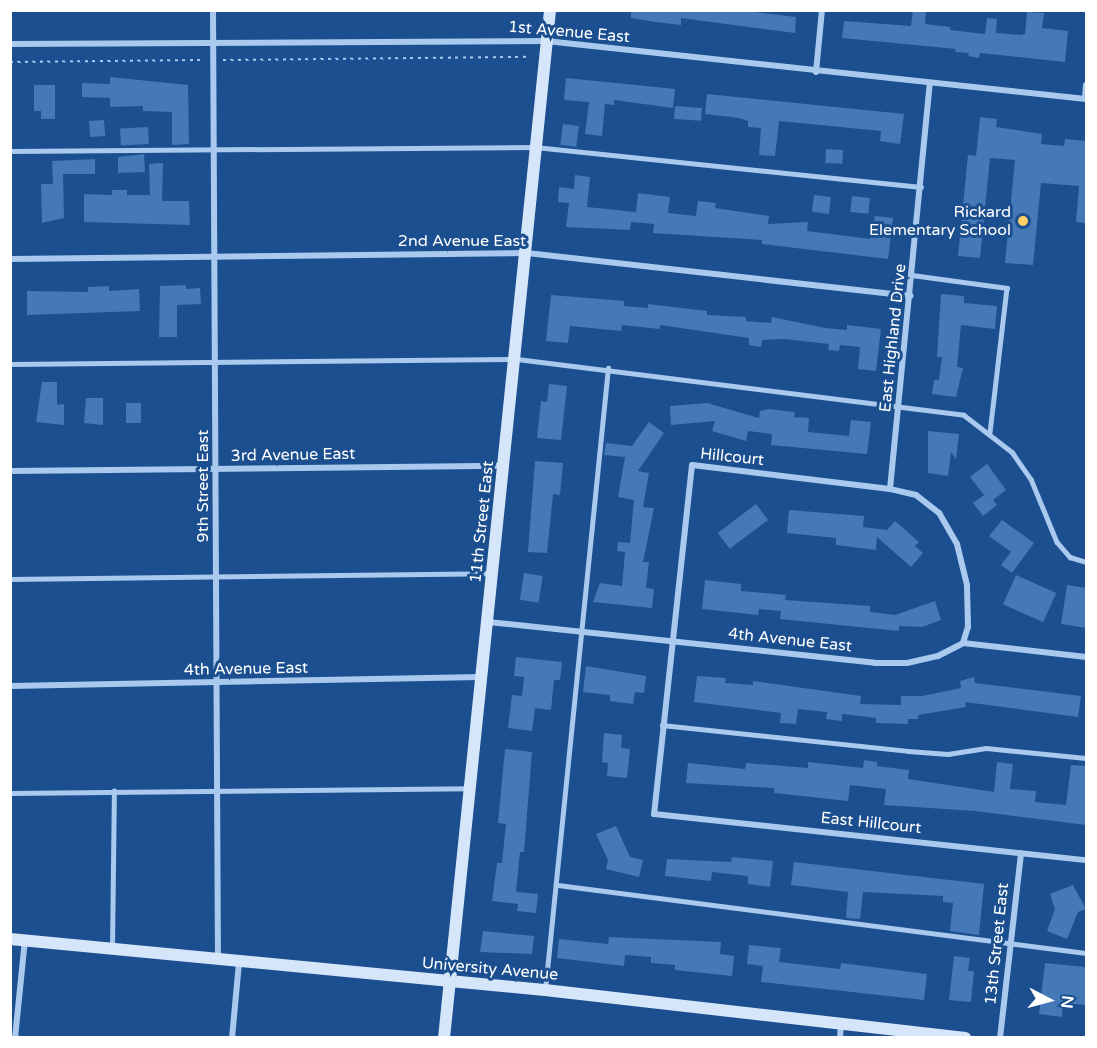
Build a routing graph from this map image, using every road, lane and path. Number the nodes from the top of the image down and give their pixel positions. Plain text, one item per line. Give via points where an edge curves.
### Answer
1 (213, 10) edge
2 (550, 10) edge
3 (822, 10) edge
4 (546, 41) junction
5 (10, 44) edge
6 (213, 44) junction
7 (530, 57) dead end
8 (202, 60) dead end
9 (223, 60) dead end
10 (10, 62) edge
11 (816, 72) junction
12 (930, 83) junction
13 (1086, 85) edge
14 (1086, 98) edge
15 (535, 147) junction
16 (214, 149) junction
17 (10, 151) edge
18 (922, 188) junction
19 (526, 253) junction
20 (215, 256) junction
21 (10, 259) edge
22 (912, 275) junction
23 (911, 296) junction
24 (517, 359) junction
25 (216, 362) junction
26 (10, 364) edge
27 (608, 368) junction
28 (900, 405) junction
29 (990, 432) junction
30 (504, 466) junction
31 (216, 469) junction
32 (10, 471) edge
33 (890, 489) junction
34 (1086, 562) edge
35 (492, 573) junction
36 (217, 577) junction
37 (10, 579) edge
38 (488, 622) junction
39 (582, 632) junction
40 (672, 642) junction
41 (963, 643) junction
42 (1086, 657) edge
43 (482, 677) junction
44 (218, 684) junction
45 (10, 686) edge
46 (662, 725) junction
47 (1086, 758) edge
48 (470, 788) junction
49 (218, 790) junction
50 (114, 791) junction
51 (10, 793) edge
52 (654, 814) joint
53 (1021, 853) junction
54 (1086, 860) edge
55 (558, 885) junction
56 (10, 939) edge
57 (25, 940) junction
58 (1011, 943) junction
59 (112, 950) junction
60 (1086, 953) edge
61 (218, 961) junction
62 (239, 963) junction
63 (450, 981) junction
64 (545, 990) junction
65 (841, 1024) junction
66 (15, 1038) edge
67 (232, 1038) edge
68 (444, 1038) edge
69 (840, 1038) edge
70 (965, 1038) edge
71 (1000, 1038) edge

1 - 6 street, 9th Street East
2 - 4 street, 11th Street East
3 - 11 street
4 - 6 street, 1st Avenue East
4 - 11 street, 1st Avenue East
4 - 15 street, 11th Street East
5 - 6 street, 1st Avenue East
6 - 16 street, 9th Street East
7 - 9 path
8 - 10 path
11 - 12 street, 1st Avenue East
12 - 14 street, 1st Avenue East
12 - 18 street, East Highland Drive
13 - 14 street
15 - 16 lane
15 - 18 lane
15 - 19 street, 11th Street East
16 - 17 lane
16 - 20 street, 9th Street East
18 - 22 street, East Highland Drive
19 - 20 street, 2nd Avenue East
19 - 23 street, 2nd Avenue East
19 - 24 street, 11th Street East
20 - 21 street, 2nd Avenue East
20 - 25 street, 9th Street East
22 - 23 street, East Highland Drive
22 - 29 lane via 1007,288
23 - 28 street, East Highland Drive
24 - 25 lane
24 - 27 lane
24 - 30 street, 11th Street East
25 - 26 lane
25 - 31 street, 9th Street East
27 - 28 lane
27 - 39 lane
28 - 29 lane via 964,415
28 - 33 street, East Highland Drive
29 - 34 lane via 1012,452 1031,479 1057,542 1070,557
30 - 31 street, 3rd Avenue East
30 - 35 street, 11th Street East
31 - 32 street, 3rd Avenue East
31 - 36 street, 9th Street East
33 - 40 street, Hillcourt via 692,465
33 - 41 street, Hillcourt via 916,495 939,513 957,544 967,585 968,627
35 - 36 lane
35 - 38 street, 11th Street East
36 - 37 lane
36 - 44 street, 9th Street East
38 - 39 street, 4th Avenue East
38 - 43 street, 11th Street East
39 - 40 street, 4th Avenue East
39 - 55 lane
40 - 41 street, 4th Avenue East via 907,663 938,656
40 - 46 street, Hillcourt
41 - 42 street
43 - 44 street, 4th Avenue East
43 - 48 street, 11th Street East
44 - 45 street, 4th Avenue East
44 - 49 street, 9th Street East
46 - 47 lane via 908,751 948,754 986,748
46 - 52 street, Hillcourt
48 - 49 lane
48 - 63 street, 11th Street East
49 - 50 lane
49 - 61 street, 9th Street East
50 - 51 lane
50 - 59 lane
52 - 53 street, East Hillcourt
53 - 54 street, East Hillcourt
53 - 58 street, 13th Street East
55 - 58 lane
55 - 64 lane
56 - 57 street, University Avenue
57 - 59 street, University Avenue
57 - 66 street
58 - 60 lane
58 - 71 street, 13th Street East
59 - 61 street, University Avenue
61 - 62 street, University Avenue
62 - 63 street, University Avenue
62 - 67 street
63 - 64 street, University Avenue
63 - 68 street, 11th Street East
64 - 65 street, University Avenue
65 - 69 street
65 - 70 street, University Avenue

